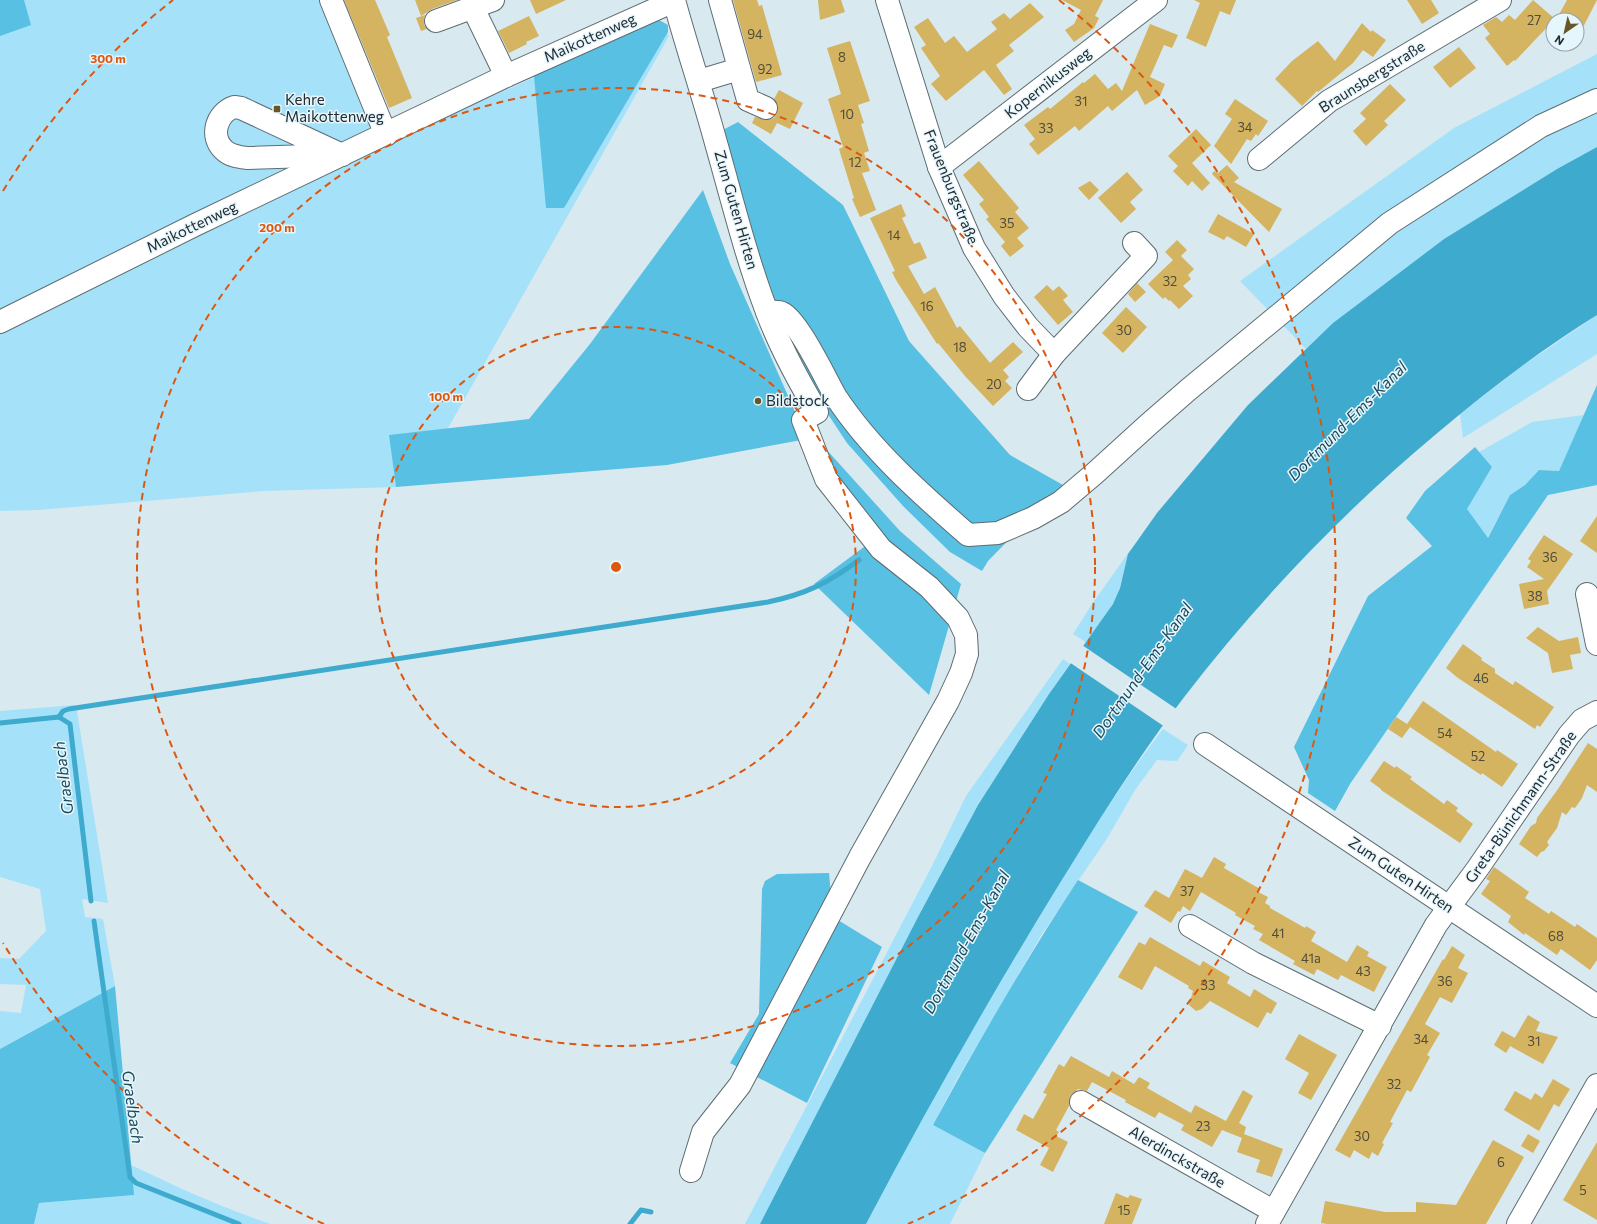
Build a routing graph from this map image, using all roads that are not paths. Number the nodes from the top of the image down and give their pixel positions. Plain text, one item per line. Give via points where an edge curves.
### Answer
1 (330, 0) edge
2 (494, 0) edge
3 (674, 0) edge
4 (720, 0) edge
5 (887, 0) edge
6 (1156, 0) edge
7 (1492, 2) edge
8 (473, 8) junction
9 (436, 21) dead end
10 (739, 69) junction
11 (506, 76) junction
12 (699, 81) junction
13 (1597, 100) edge
14 (766, 108) dead end
15 (386, 135) junction
16 (342, 155) junction
17 (1260, 159) dead end
18 (939, 167) junction
19 (1140, 249) dead end
20 (767, 312) junction
21 (0, 322) edge
22 (1054, 354) junction
23 (1028, 389) dead end
24 (1588, 594) dead end
25 (1597, 644) edge
26 (1597, 712) edge
27 (1205, 744) dead end
28 (1450, 907) junction
29 (1190, 926) dead end
30 (1595, 1001) edge
31 (1380, 1026) junction
32 (1597, 1085) edge
33 (1081, 1102) dead end
34 (691, 1171) dead end
35 (1270, 1218) edge
36 (1518, 1224) edge

1 - 15 street
2 - 8 street
3 - 11 street, Maikottenweg
3 - 12 street, Zum Guten Hirten
4 - 10 street
5 - 18 street, Frauenburgstraße
6 - 18 street, Kopernikusweg
7 - 17 street, Braunsbergstraße via 1329,101
8 - 9 street
8 - 11 street
10 - 12 street
10 - 14 street via 748,100
11 - 15 street, Maikottenweg
12 - 20 street, Zum Guten Hirten via 751,266
13 - 20 street via 1541,126 1390,223 1188,390 1060,502 1034,518 998,533 968,535 916,489 858,425 836,396 789,318 781,312
15 - 16 street, Maikottenweg
16 - 16 street via 241,108 234,107 222,114 216,128 219,143 233,156 247,158
16 - 21 street, Maikottenweg
18 - 22 street, Frauenburgstraße via 974,248 1004,296 1028,327
19 - 22 street
20 - 34 street, Zum Guten Hirten via 801,386 817,412 803,420 826,479 881,549 929,587 958,618 966,634 967,654 948,701 860,857 740,1085 704,1132
22 - 23 street
24 - 25 street
26 - 28 street, Greta-Bünichmann-Straße via 1582,720 1569,735
27 - 28 street, Zum Guten Hirten
28 - 30 street, Zum Guten Hirten
28 - 31 street, Alerdinckstraße via 1436,925
29 - 31 street via 1253,964
31 - 35 street, Alerdinckstraße
32 - 36 street
33 - 35 street, Alerdinckstraße

